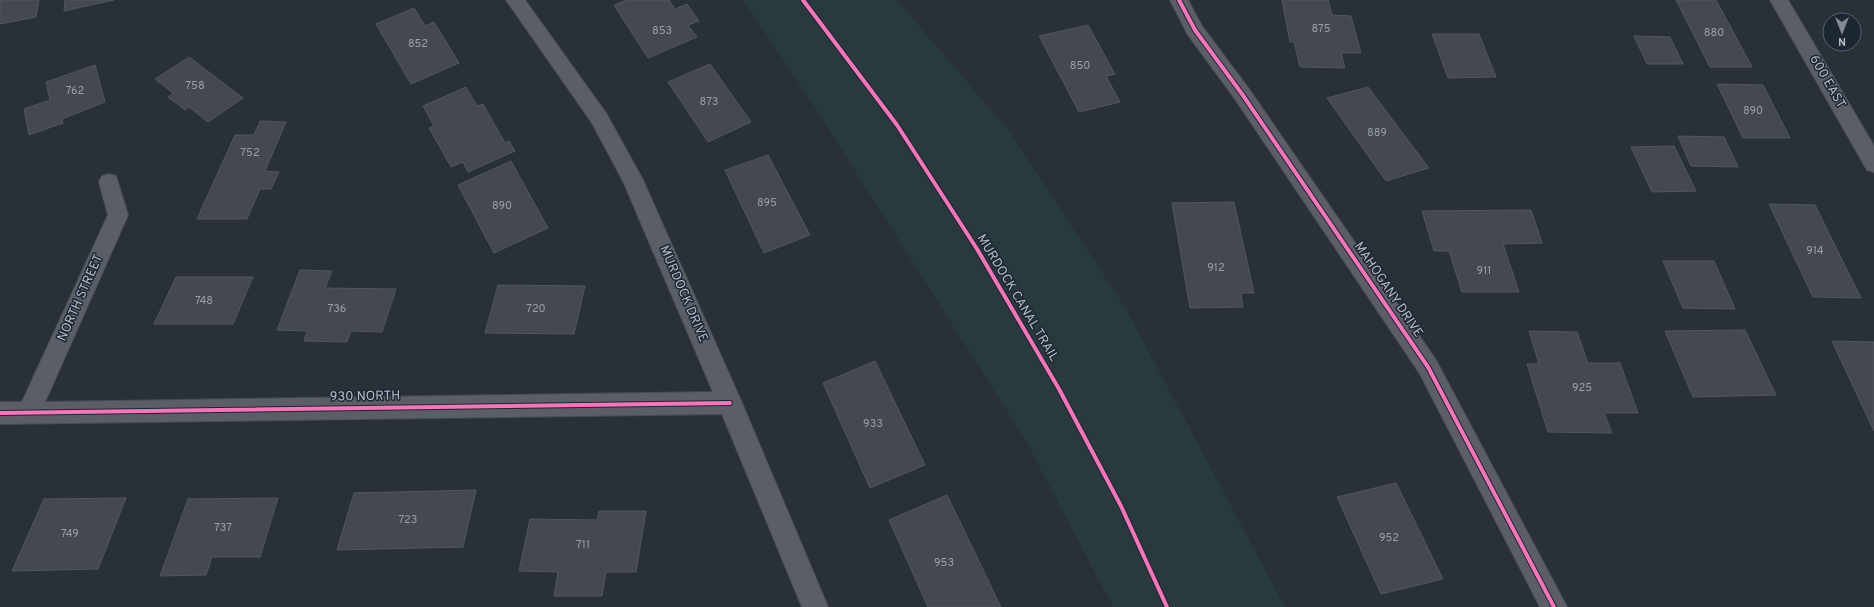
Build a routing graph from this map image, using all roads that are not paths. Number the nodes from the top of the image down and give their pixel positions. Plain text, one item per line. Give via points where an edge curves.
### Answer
1 (515, 0) edge
2 (1180, 0) edge
3 (1780, 0) edge
4 (1874, 164) edge
5 (109, 182) dead end
6 (730, 403) junction
7 (29, 412) junction
8 (0, 413) edge
9 (815, 607) edge
10 (1554, 607) edge

1 - 6 street, MURDOCK DRIVE via 599,118 633,180
2 - 10 street, MAHOGANY DRIVE via 1195,30 1246,100 1428,367
3 - 4 street, 600 EAST
5 - 7 street, NORTH STREET via 118,215
6 - 7 street, 930 NORTH
6 - 9 street, MURDOCK DRIVE
7 - 8 street, 930 NORTH

